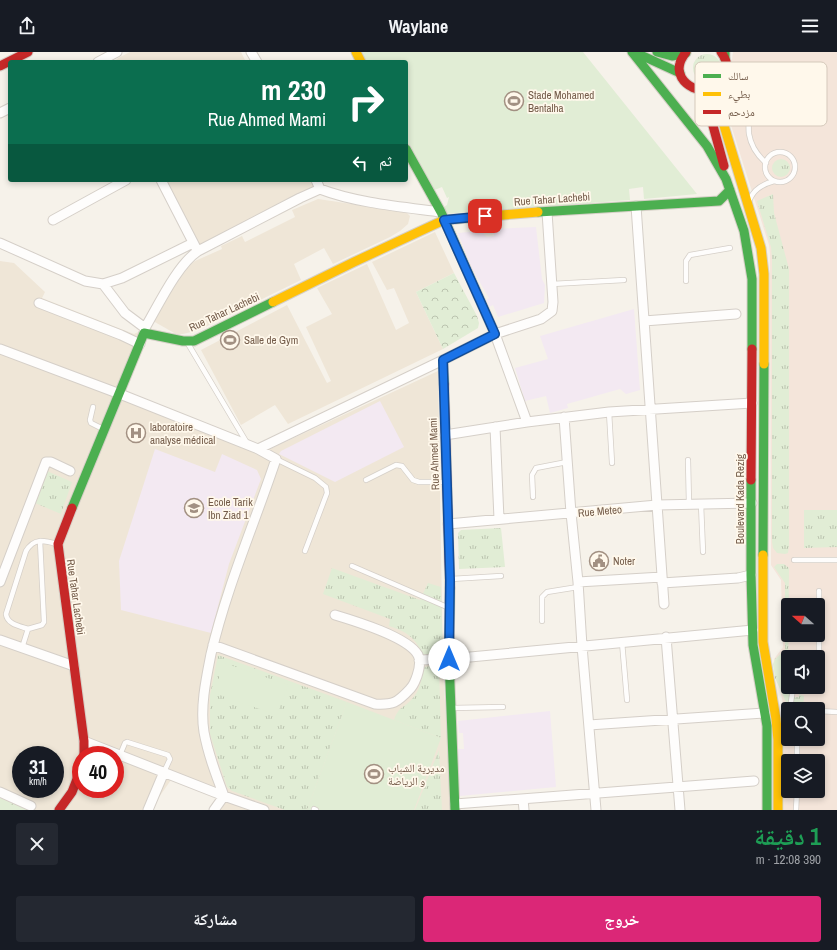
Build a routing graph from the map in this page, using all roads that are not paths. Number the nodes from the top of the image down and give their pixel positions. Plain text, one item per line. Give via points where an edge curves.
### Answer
1 (28, 52) edge
2 (117, 52) edge
3 (633, 52) edge
4 (657, 52) edge
5 (686, 52) edge
6 (110, 59) edge
7 (12, 60) edge
8 (680, 73) junction
9 (695, 89) edge
10 (714, 126) edge
11 (724, 126) edge
12 (748, 126) edge
13 (408, 153) edge
14 (766, 163) junction
15 (726, 179) junction
16 (774, 181) junction
17 (122, 182) edge
18 (162, 182) edge
19 (317, 182) edge
20 (320, 189) junction
21 (730, 190) junction
22 (748, 203) junction
23 (636, 206) junction
24 (547, 212) junction
25 (443, 216) junction
26 (53, 220) dead end
27 (0, 243) edge
28 (195, 247) junction
29 (730, 248) dead end
30 (624, 280) dead end
31 (686, 282) dead end
32 (103, 284) junction
33 (552, 284) junction
34 (39, 303) dead end
35 (736, 314) dead end
36 (644, 321) junction
37 (144, 331) junction
38 (495, 334) junction
39 (186, 341) junction
40 (140, 344) junction
41 (0, 349) edge
42 (443, 360) junction
43 (120, 394) junction
44 (752, 403) junction
45 (93, 407) dead end
46 (651, 409) junction
47 (610, 412) junction
48 (564, 417) junction
49 (527, 422) junction
50 (495, 427) junction
51 (104, 430) junction
52 (446, 435) junction
53 (248, 446) junction
54 (258, 449) junction
55 (276, 459) junction
56 (688, 460) dead end
57 (567, 462) junction
58 (612, 463) dead end
59 (70, 472) dead end
60 (366, 480) dead end
61 (446, 482) junction
62 (533, 497) dead end
63 (752, 503) junction
64 (701, 504) junction
65 (658, 505) junction
66 (689, 505) junction
67 (571, 513) junction
68 (499, 520) junction
69 (448, 524) junction
70 (40, 541) junction
71 (58, 544) junction
72 (305, 551) dead end
73 (703, 552) dead end
74 (794, 560) dead end
75 (837, 560) edge
76 (352, 566) dead end
77 (751, 575) junction
78 (501, 576) dead end
79 (450, 580) junction
80 (662, 580) junction
81 (0, 582) edge
82 (578, 584) junction
83 (819, 591) dead end
84 (664, 604) dead end
85 (449, 607) junction
86 (336, 614) dead end
87 (542, 621) dead end
88 (28, 629) junction
89 (753, 630) junction
90 (666, 637) junction
91 (0, 640) edge
92 (622, 642) junction
93 (213, 645) junction
94 (582, 646) junction
95 (22, 648) junction
96 (819, 650) edge
97 (449, 659) junction
98 (419, 660) junction
99 (74, 666) junction
100 (627, 700) dead end
101 (503, 707) dead end
102 (451, 708) junction
103 (825, 711) edge
104 (837, 712) edge
105 (765, 714) junction
106 (672, 719) junction
107 (590, 725) junction
108 (84, 741) junction
109 (95, 745) edge
110 (84, 746) edge
111 (124, 746) edge
112 (797, 746) dead end
113 (797, 754) edge
114 (124, 757) edge
115 (164, 772) junction
116 (754, 780) dead end
117 (678, 786) junction
118 (0, 792) edge
119 (72, 792) edge
120 (595, 793) junction
121 (224, 796) junction
122 (796, 798) edge
123 (523, 799) junction
124 (31, 806) dead end
125 (455, 807) edge
126 (59, 810) edge
127 (148, 810) edge
128 (214, 810) edge
129 (264, 810) edge
130 (524, 810) edge
131 (596, 810) edge
132 (680, 810) edge
133 (767, 810) edge
134 (778, 810) edge
135 (796, 810) edge

1 - 7 main road
2 - 6 street
3 - 8 main road
3 - 15 main road via 708,146
4 - 5 main road via 670,57
5 - 8 main road via 680,62
8 - 9 main road via 684,82
10 - 15 main road
11 - 22 main road
12 - 14 lane via 750,139
13 - 25 main road
14 - 16 lane via 767,173
14 - 16 lane via 772,155 778,153 786,154 793,161 794,170 790,178 782,182
15 - 21 main road, Boulevard Kada Rezig
16 - 22 lane via 755,191
17 - 26 street
18 - 28 street
19 - 20 street
20 - 25 street via 332,194
20 - 28 street
21 - 23 main road, Rue Tahar Lachebi via 720,201
21 - 44 main road, Boulevard Kada Rezig via 744,231 752,279
22 - 134 main road via 761,248 764,274 763,642 778,740
23 - 24 main road, Rue Tahar Lachebi
23 - 36 street
24 - 25 main road, Rue Tahar Lachebi
24 - 33 street
25 - 38 main road
25 - 39 main road, Rue Tahar Lachebi via 194,341
27 - 32 street via 85,281
28 - 32 street
28 - 37 street
29 - 31 lane via 690,254 686,261
30 - 33 lane
32 - 37 street
33 - 38 street via 552,311 541,319
34 - 40 street
35 - 36 street
36 - 46 street
37 - 39 main road, Rue Tahar Lachebi
37 - 40 main road, Rue Tahar Lachebi
38 - 42 main road
38 - 49 street
39 - 53 lane
40 - 43 main road, Rue Tahar Lachebi
41 - 43 street
42 - 52 main road, Rue Ahmed Mami
42 - 54 street
43 - 51 main road, Rue Tahar Lachebi
43 - 53 street
44 - 46 street
44 - 63 main road, Boulevard Kada Rezig
45 - 51 lane via 91,423
46 - 47 street
46 - 65 street
47 - 48 street
47 - 58 lane
48 - 49 street
48 - 57 street
49 - 50 street
50 - 52 street
50 - 68 street
51 - 71 main road, Rue Tahar Lachebi
52 - 61 main road, Rue Ahmed Mami
53 - 54 street
54 - 55 street
55 - 72 lane via 315,478 326,487
55 - 93 street via 238,563
56 - 66 lane
57 - 62 lane via 536,468 532,475
57 - 67 street
59 - 81 street via 46,462
60 - 61 lane via 396,465 402,466 413,480
61 - 69 main road, Rue Ahmed Mami
63 - 64 street, Rue Meteo
63 - 77 main road, Boulevard Kada Rezig
64 - 66 street, Rue Meteo
64 - 73 lane
65 - 66 street, Rue Meteo
65 - 67 street, Rue Meteo
65 - 80 street
67 - 68 street, Rue Meteo
67 - 82 street
68 - 69 street, Rue Meteo
69 - 79 main road, Rue Ahmed Mami
70 - 71 lane
70 - 88 lane via 44,622
70 - 88 lane via 26,551 6,614 9,622
71 - 99 main road, Rue Tahar Lachebi
74 - 75 lane
76 - 85 lane
77 - 80 street via 738,578
77 - 89 main road, Boulevard Kada Rezig
78 - 79 lane
79 - 85 main road, Rue Ahmed Mami
80 - 82 street
80 - 84 street
82 - 87 lane via 544,594
82 - 94 street
83 - 96 lane
85 - 97 main road, Rue Ahmed Mami
86 - 98 street via 403,641 413,648
88 - 95 lane
89 - 90 street
89 - 105 main road, Boulevard Kada Rezig via 754,655
90 - 92 street
90 - 106 street
91 - 95 street
92 - 94 street
92 - 100 lane
93 - 98 street via 375,704 390,705 403,697 413,686 419,671
93 - 121 street via 203,703 204,732
94 - 97 street
94 - 107 street
95 - 99 street
97 - 98 street
97 - 102 main road, Rue Ahmed Mami
99 - 108 main road, Rue Tahar Lachebi
101 - 102 lane
102 - 125 main road, Rue Ahmed Mami
103 - 104 lane
105 - 106 street
105 - 133 main road, Boulevard Kada Rezig via 768,746
106 - 107 street
106 - 117 street
107 - 120 street
108 - 109 street
108 - 110 main road, Rue Tahar Lachebi
111 - 115 lane via 127,742 168,755 170,759
112 - 113 lane
114 - 115 street
115 - 121 street
115 - 127 street
116 - 117 street
117 - 120 street
117 - 132 street
118 - 124 street
119 - 126 main road
120 - 123 street
120 - 131 street
121 - 128 street
121 - 129 street
122 - 135 lane
123 - 125 street
123 - 130 street

